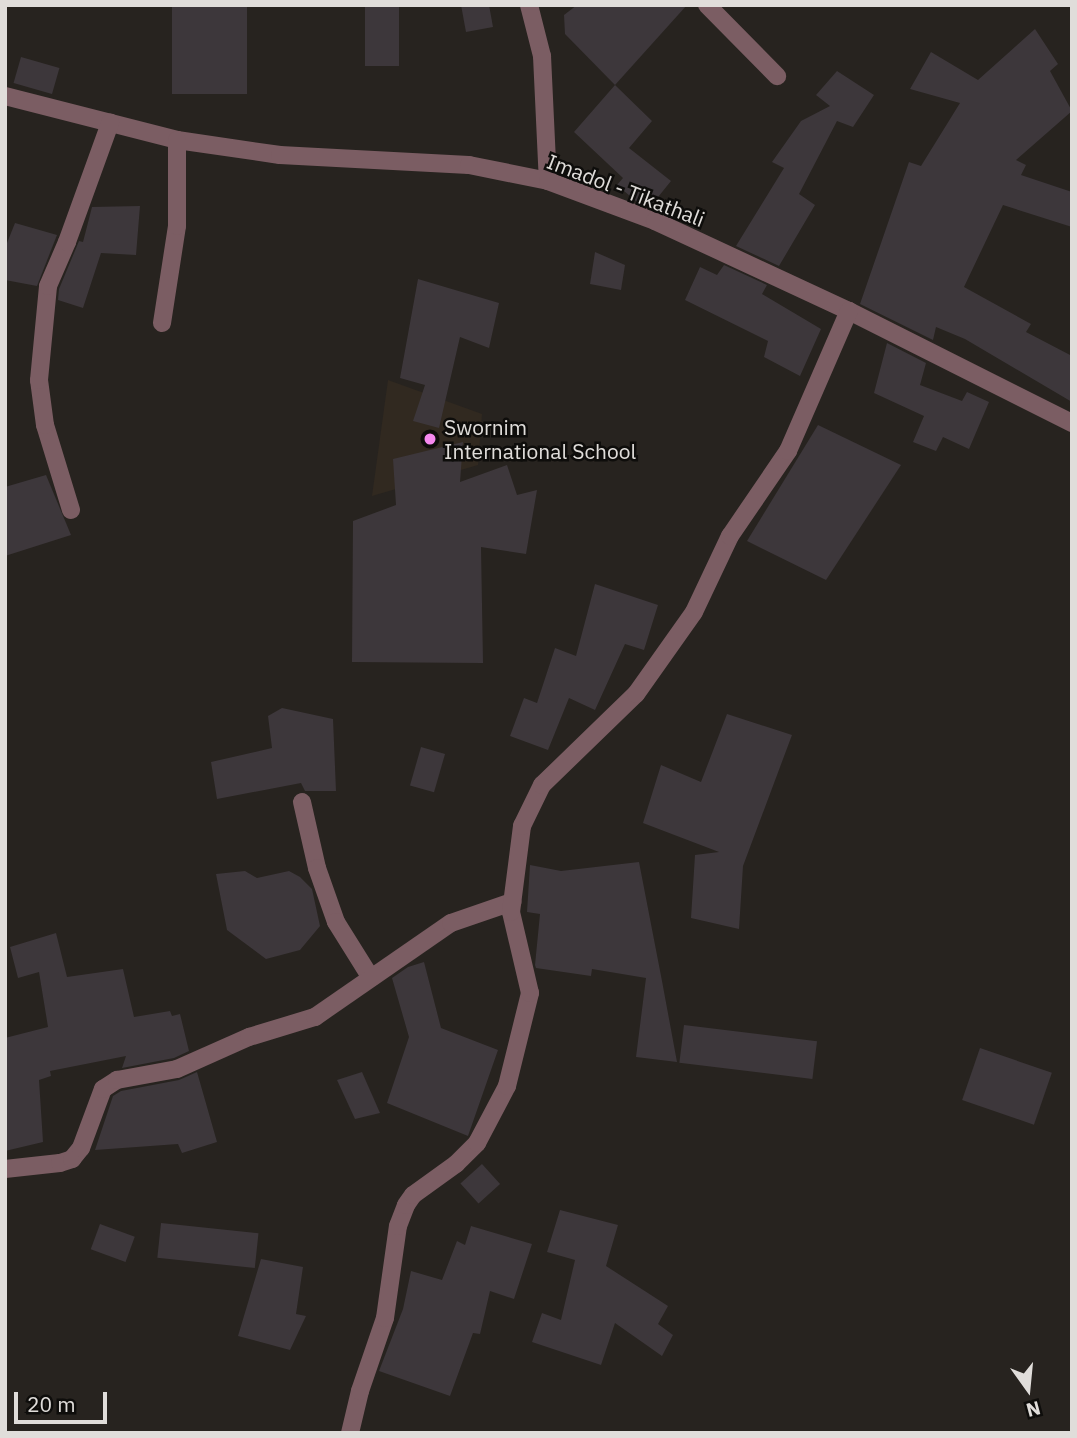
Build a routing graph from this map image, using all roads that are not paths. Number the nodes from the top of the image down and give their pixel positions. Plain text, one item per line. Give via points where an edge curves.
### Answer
1 (529, 5) edge
2 (707, 5) edge
3 (777, 76) dead end
4 (5, 96) edge
5 (110, 123) junction
6 (177, 140) junction
7 (548, 181) junction
8 (849, 312) junction
9 (162, 323) dead end
10 (1072, 423) edge
11 (71, 510) dead end
12 (302, 802) dead end
13 (512, 902) junction
14 (371, 978) junction
15 (5, 1169) edge
16 (350, 1433) edge

1 - 7 street via 542,56
2 - 3 street
4 - 5 street, Imadol - Tikathali
5 - 6 street, Imadol - Tikathali
5 - 11 street via 48,286 39,380 45,425
6 - 7 street, Imadol - Tikathali via 280,155 469,165
6 - 9 street via 177,226
7 - 8 street, Imadol - Tikathali via 655,221
8 - 10 street, Imadol - Tikathali
8 - 13 street via 788,451 730,536 694,612 636,694 542,785 522,826
12 - 14 street via 335,922
13 - 14 street via 451,923
13 - 16 street via 510,912 530,993 507,1086 477,1143 406,1205 398,1226 386,1318 359,1391
14 - 15 street via 315,1017 249,1037 177,1069 117,1080 103,1088 81,1148 72,1159

